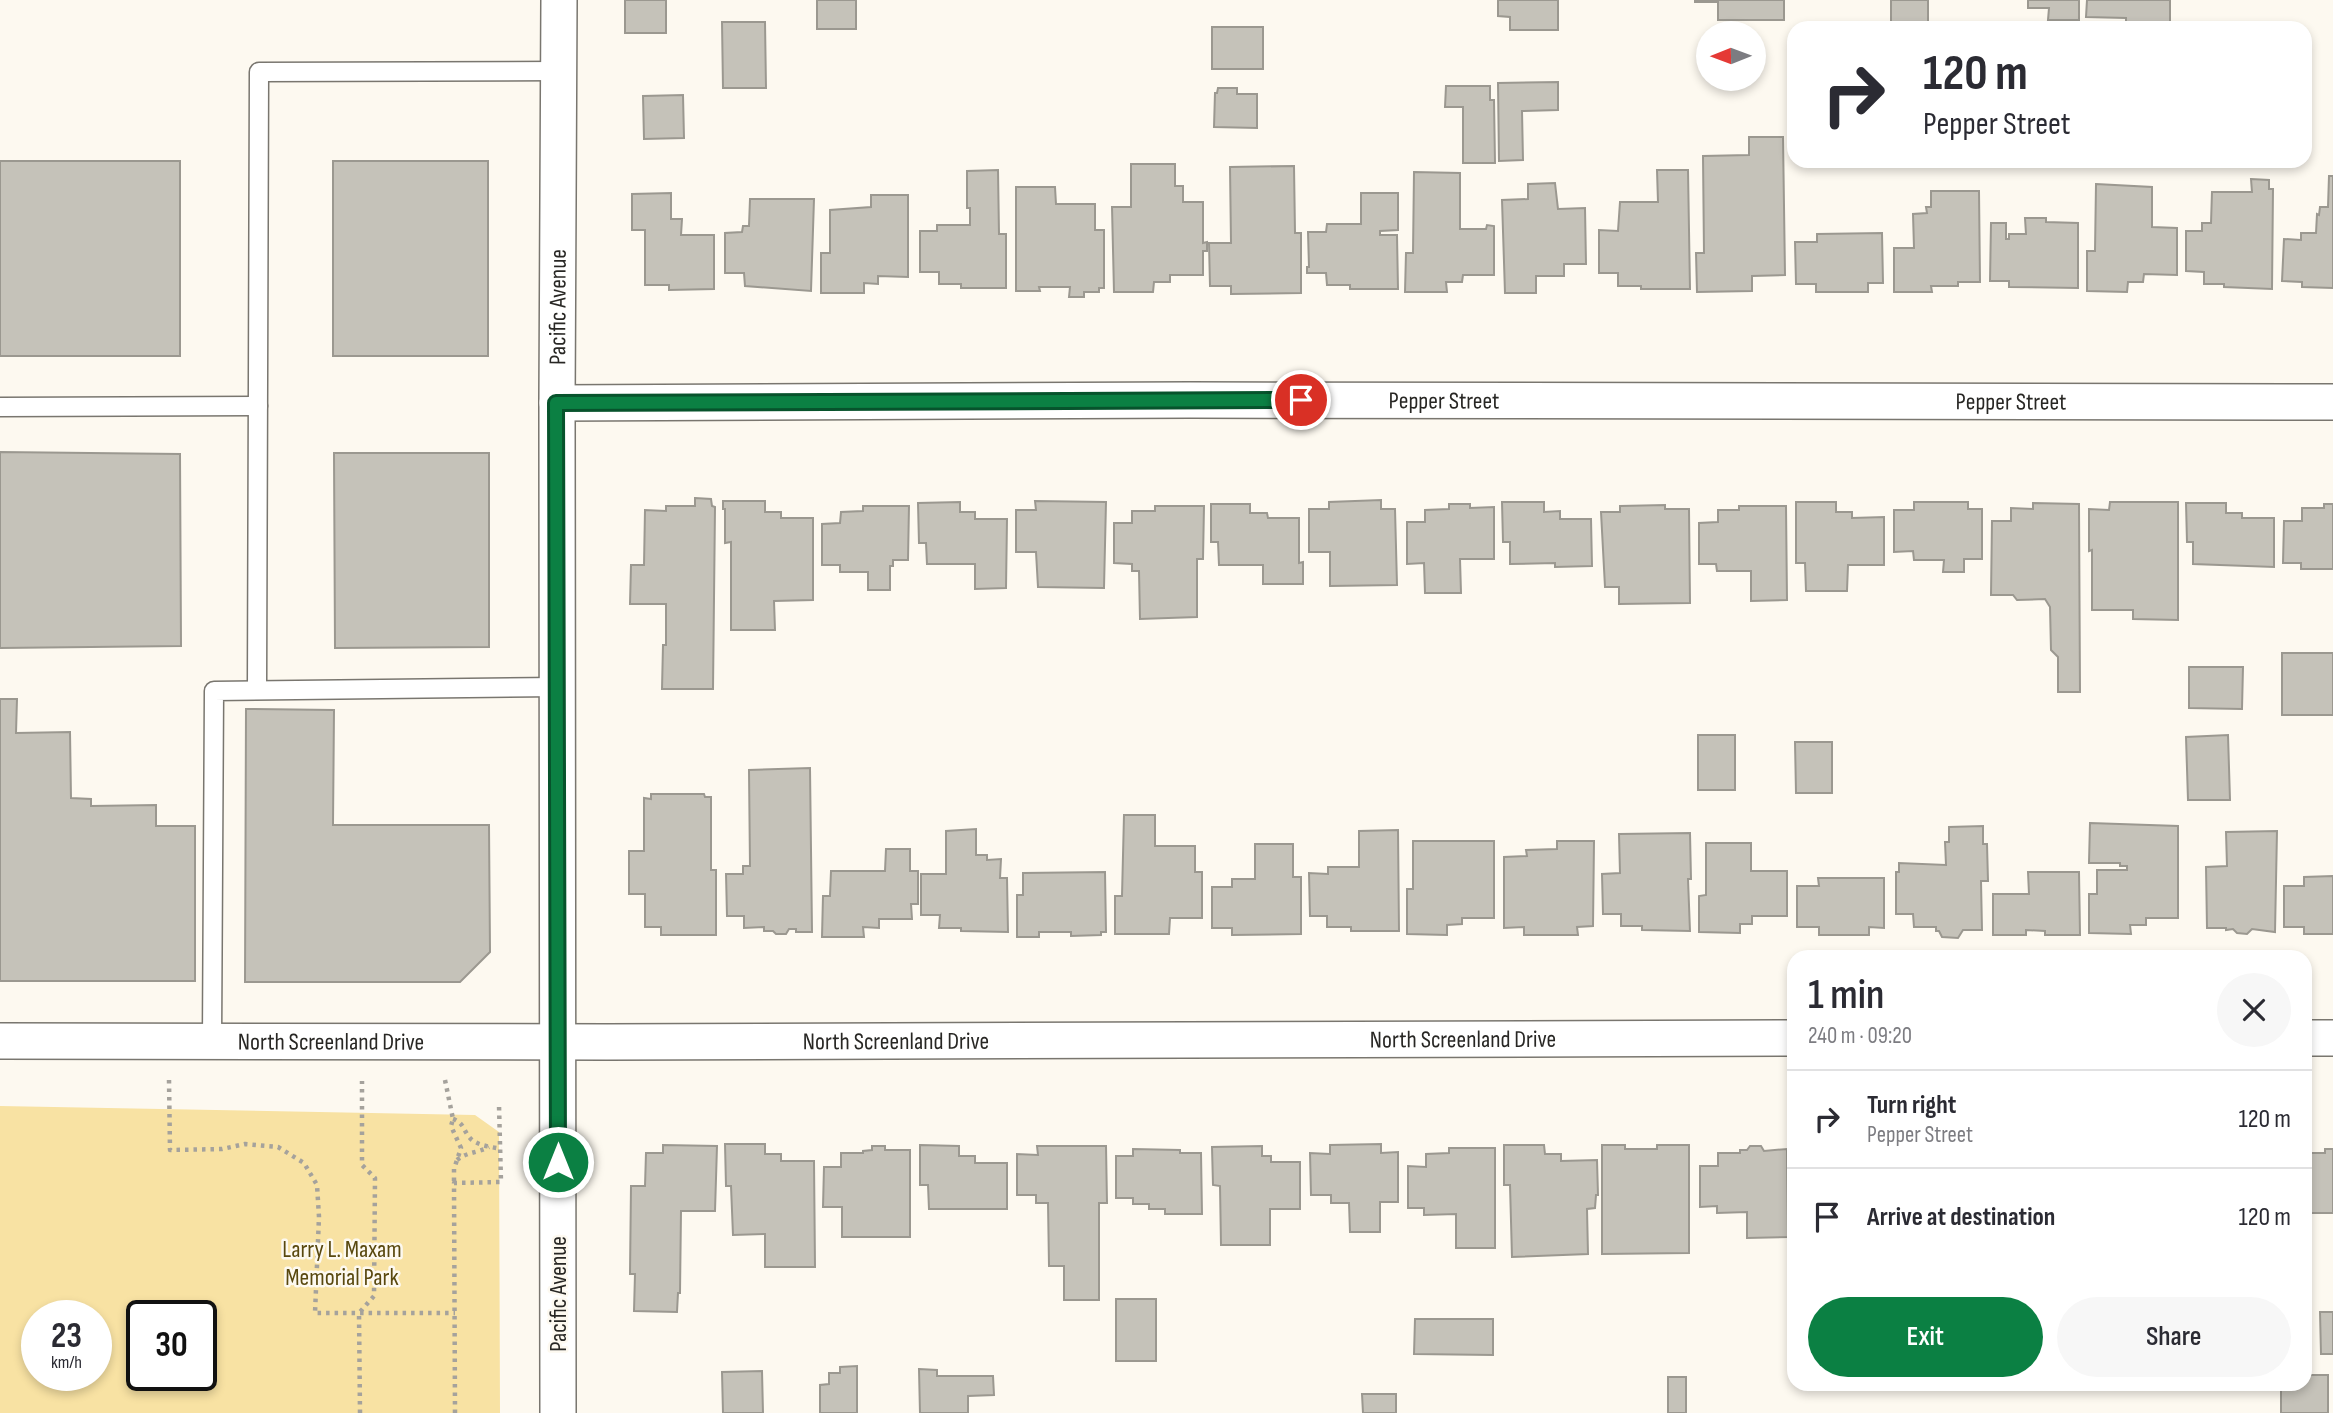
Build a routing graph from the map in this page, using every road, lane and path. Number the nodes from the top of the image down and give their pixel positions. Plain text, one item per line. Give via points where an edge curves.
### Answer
1 (559, 0) edge
2 (559, 71) junction
3 (2333, 402) edge
4 (556, 403) junction
5 (258, 406) junction
6 (0, 407) edge
7 (558, 687) junction
8 (257, 690) junction
9 (1787, 1038) edge
10 (2312, 1038) edge
11 (2333, 1038) edge
12 (169, 1040) junction
13 (212, 1040) junction
14 (0, 1041) edge
15 (362, 1041) junction
16 (444, 1041) junction
17 (558, 1042) junction
18 (499, 1105) dead end
19 (453, 1119) junction
20 (489, 1147) junction
21 (501, 1149) junction
22 (456, 1161) junction
23 (454, 1183) junction
24 (359, 1313) junction
25 (456, 1313) junction
26 (360, 1413) edge
27 (455, 1413) edge
28 (558, 1413) edge

1 - 2 street, Pacific Avenue
2 - 4 street, Pacific Avenue
2 - 5 lane via 259,72
3 - 4 street, Pepper Street
4 - 7 street, Pacific Avenue
5 - 6 lane
5 - 8 lane
7 - 8 lane
7 - 17 street, Pacific Avenue
8 - 13 lane via 214,691
9 - 17 street, North Screenland Drive
10 - 11 street
12 - 13 street, North Screenland Drive
12 - 14 street, North Screenland Drive
12 - 24 path via 170,1150 245,1144 278,1147 304,1163 317,1185 315,1313
13 - 15 street, North Screenland Drive
15 - 16 street, North Screenland Drive
15 - 24 path via 362,1165 375,1178 374,1296
16 - 17 street, North Screenland Drive
16 - 19 path via 445,1084
17 - 28 street, Pacific Avenue
18 - 21 path
19 - 20 path via 461,1122 473,1141
19 - 22 path via 451,1126 461,1148
20 - 21 path
20 - 22 path
21 - 23 path via 501,1182
22 - 23 path
23 - 25 path
24 - 25 path
24 - 26 path
25 - 27 path

